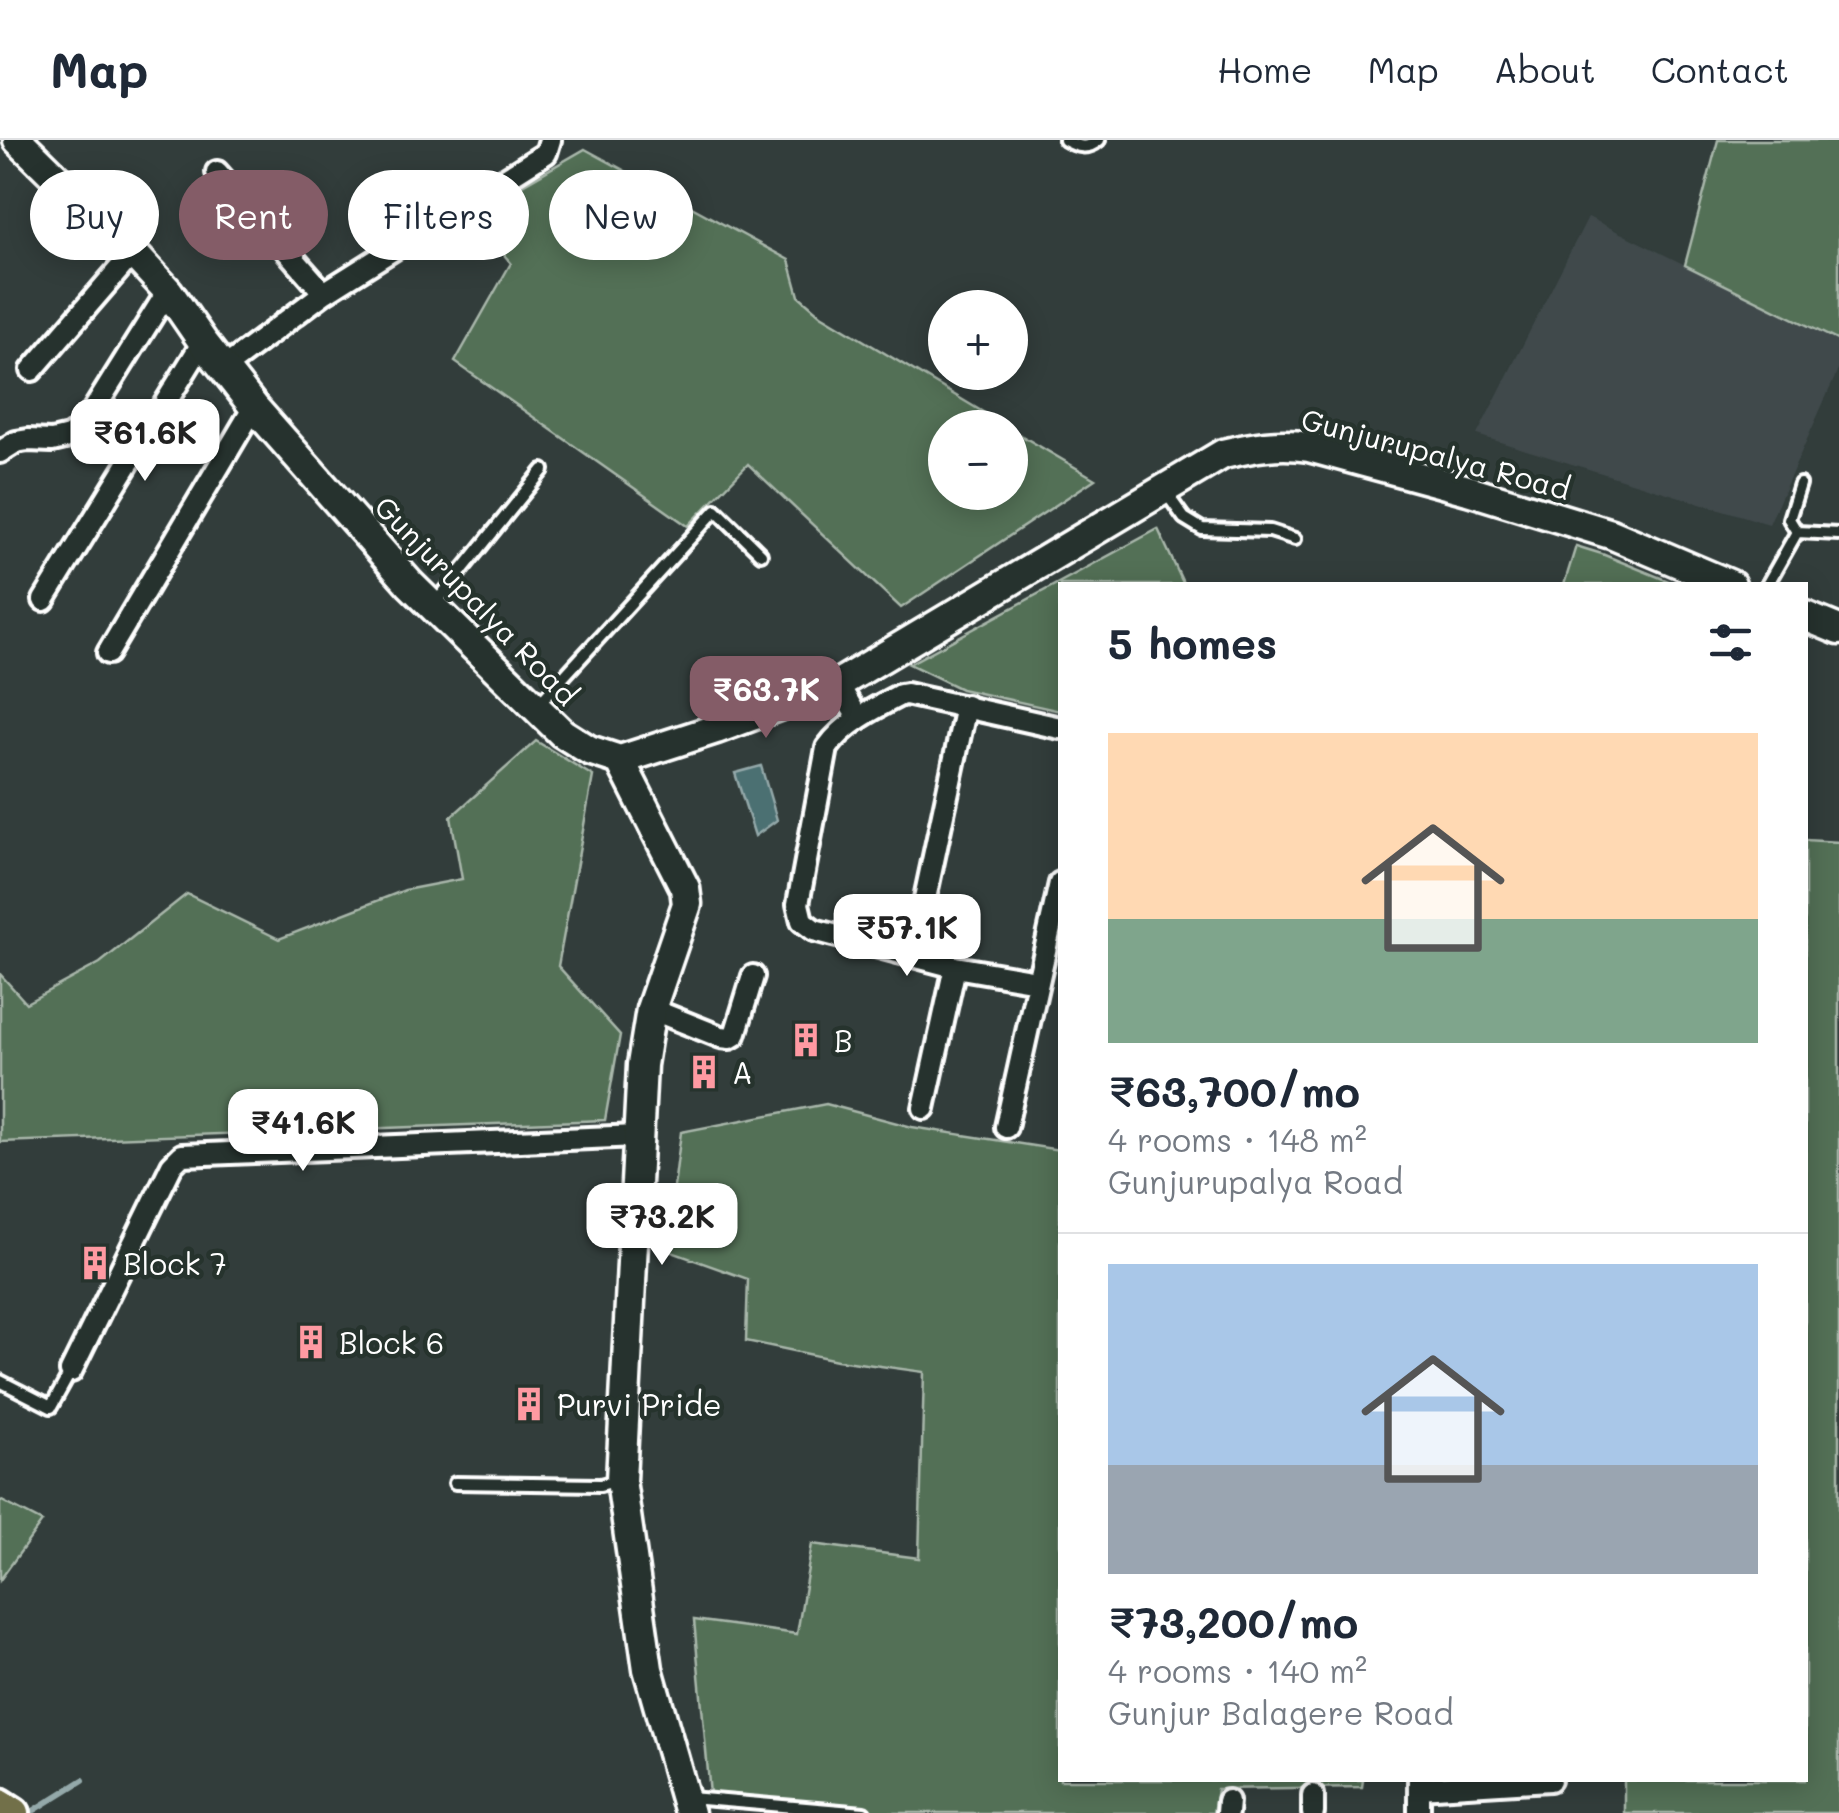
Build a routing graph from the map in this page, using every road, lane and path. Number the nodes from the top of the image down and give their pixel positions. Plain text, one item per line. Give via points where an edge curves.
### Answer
1 (18, 140) edge
2 (550, 140) edge
3 (1066, 140) edge
4 (1099, 140) edge
5 (49, 170) edge
6 (127, 260) edge
7 (139, 260) edge
8 (295, 260) edge
9 (168, 291) junction
10 (324, 293) junction
11 (203, 342) junction
12 (224, 368) junction
13 (32, 370) dead end
14 (254, 407) junction
15 (0, 452) edge
16 (543, 470) dead end
17 (1800, 484) dead end
18 (1164, 490) junction
19 (1797, 532) junction
20 (1839, 534) edge
21 (1296, 539) dead end
22 (761, 554) dead end
23 (1725, 582) edge
24 (1770, 582) edge
25 (44, 600) dead end
26 (432, 607) junction
27 (1808, 617) edge
28 (1839, 630) edge
29 (108, 653) dead end
30 (838, 684) junction
31 (966, 706) junction
32 (535, 708) junction
33 (858, 718) junction
34 (1058, 728) edge
35 (620, 760) junction
36 (1058, 892) edge
37 (913, 955) junction
38 (955, 967) junction
39 (753, 976) dead end
40 (1037, 981) junction
41 (650, 1010) junction
42 (924, 1108) dead end
43 (1006, 1127) dead end
44 (638, 1136) junction
45 (70, 1370) joint
46 (0, 1381) edge
47 (621, 1480) junction
48 (455, 1483) dead end
49 (1484, 1782) edge
50 (1418, 1784) edge
51 (0, 1804) edge
52 (686, 1805) edge
53 (14, 1813) edge
54 (864, 1813) edge
55 (1419, 1813) edge

1 - 5 street, Gunjurupalya Road
2 - 10 street via 546,153
3 - 4 lane via 1087,147
6 - 13 street
7 - 9 street, Gunjurupalya Road
8 - 10 street
9 - 11 street, Gunjurupalya Road
9 - 15 street via 83,427 69,437 16,442
10 - 12 street
11 - 12 street, Gunjurupalya Road
11 - 25 street
12 - 14 street, Gunjurupalya Road
14 - 26 street, Gunjurupalya Road
14 - 29 street
16 - 26 lane
17 - 19 lane via 1789,518
18 - 21 lane via 1184,518 1202,528 1270,530
18 - 23 street, Gunjurupalya Road via 1224,454 1292,444 1610,534
18 - 30 street, Gunjurupalya Road
19 - 20 lane
19 - 24 lane
22 - 32 lane via 716,510
26 - 32 street, Gunjurupalya Road
27 - 28 street
30 - 33 street
30 - 35 street, Gunjurupalya Road
31 - 33 street via 906,694
31 - 34 street
31 - 37 street
32 - 35 street, Gunjurupalya Road via 588,750
33 - 37 street via 828,748 798,904 814,930
35 - 41 street via 687,904
36 - 40 street
37 - 38 street
38 - 40 street
38 - 42 street
39 - 41 street via 730,1038
40 - 43 street
41 - 44 street
44 - 45 street via 182,1155
44 - 47 street
45 - 46 lane via 51,1407
47 - 48 lane
47 - 52 street via 648,1669
49 - 50 street
50 - 55 street
51 - 53 main road
52 - 54 lane

